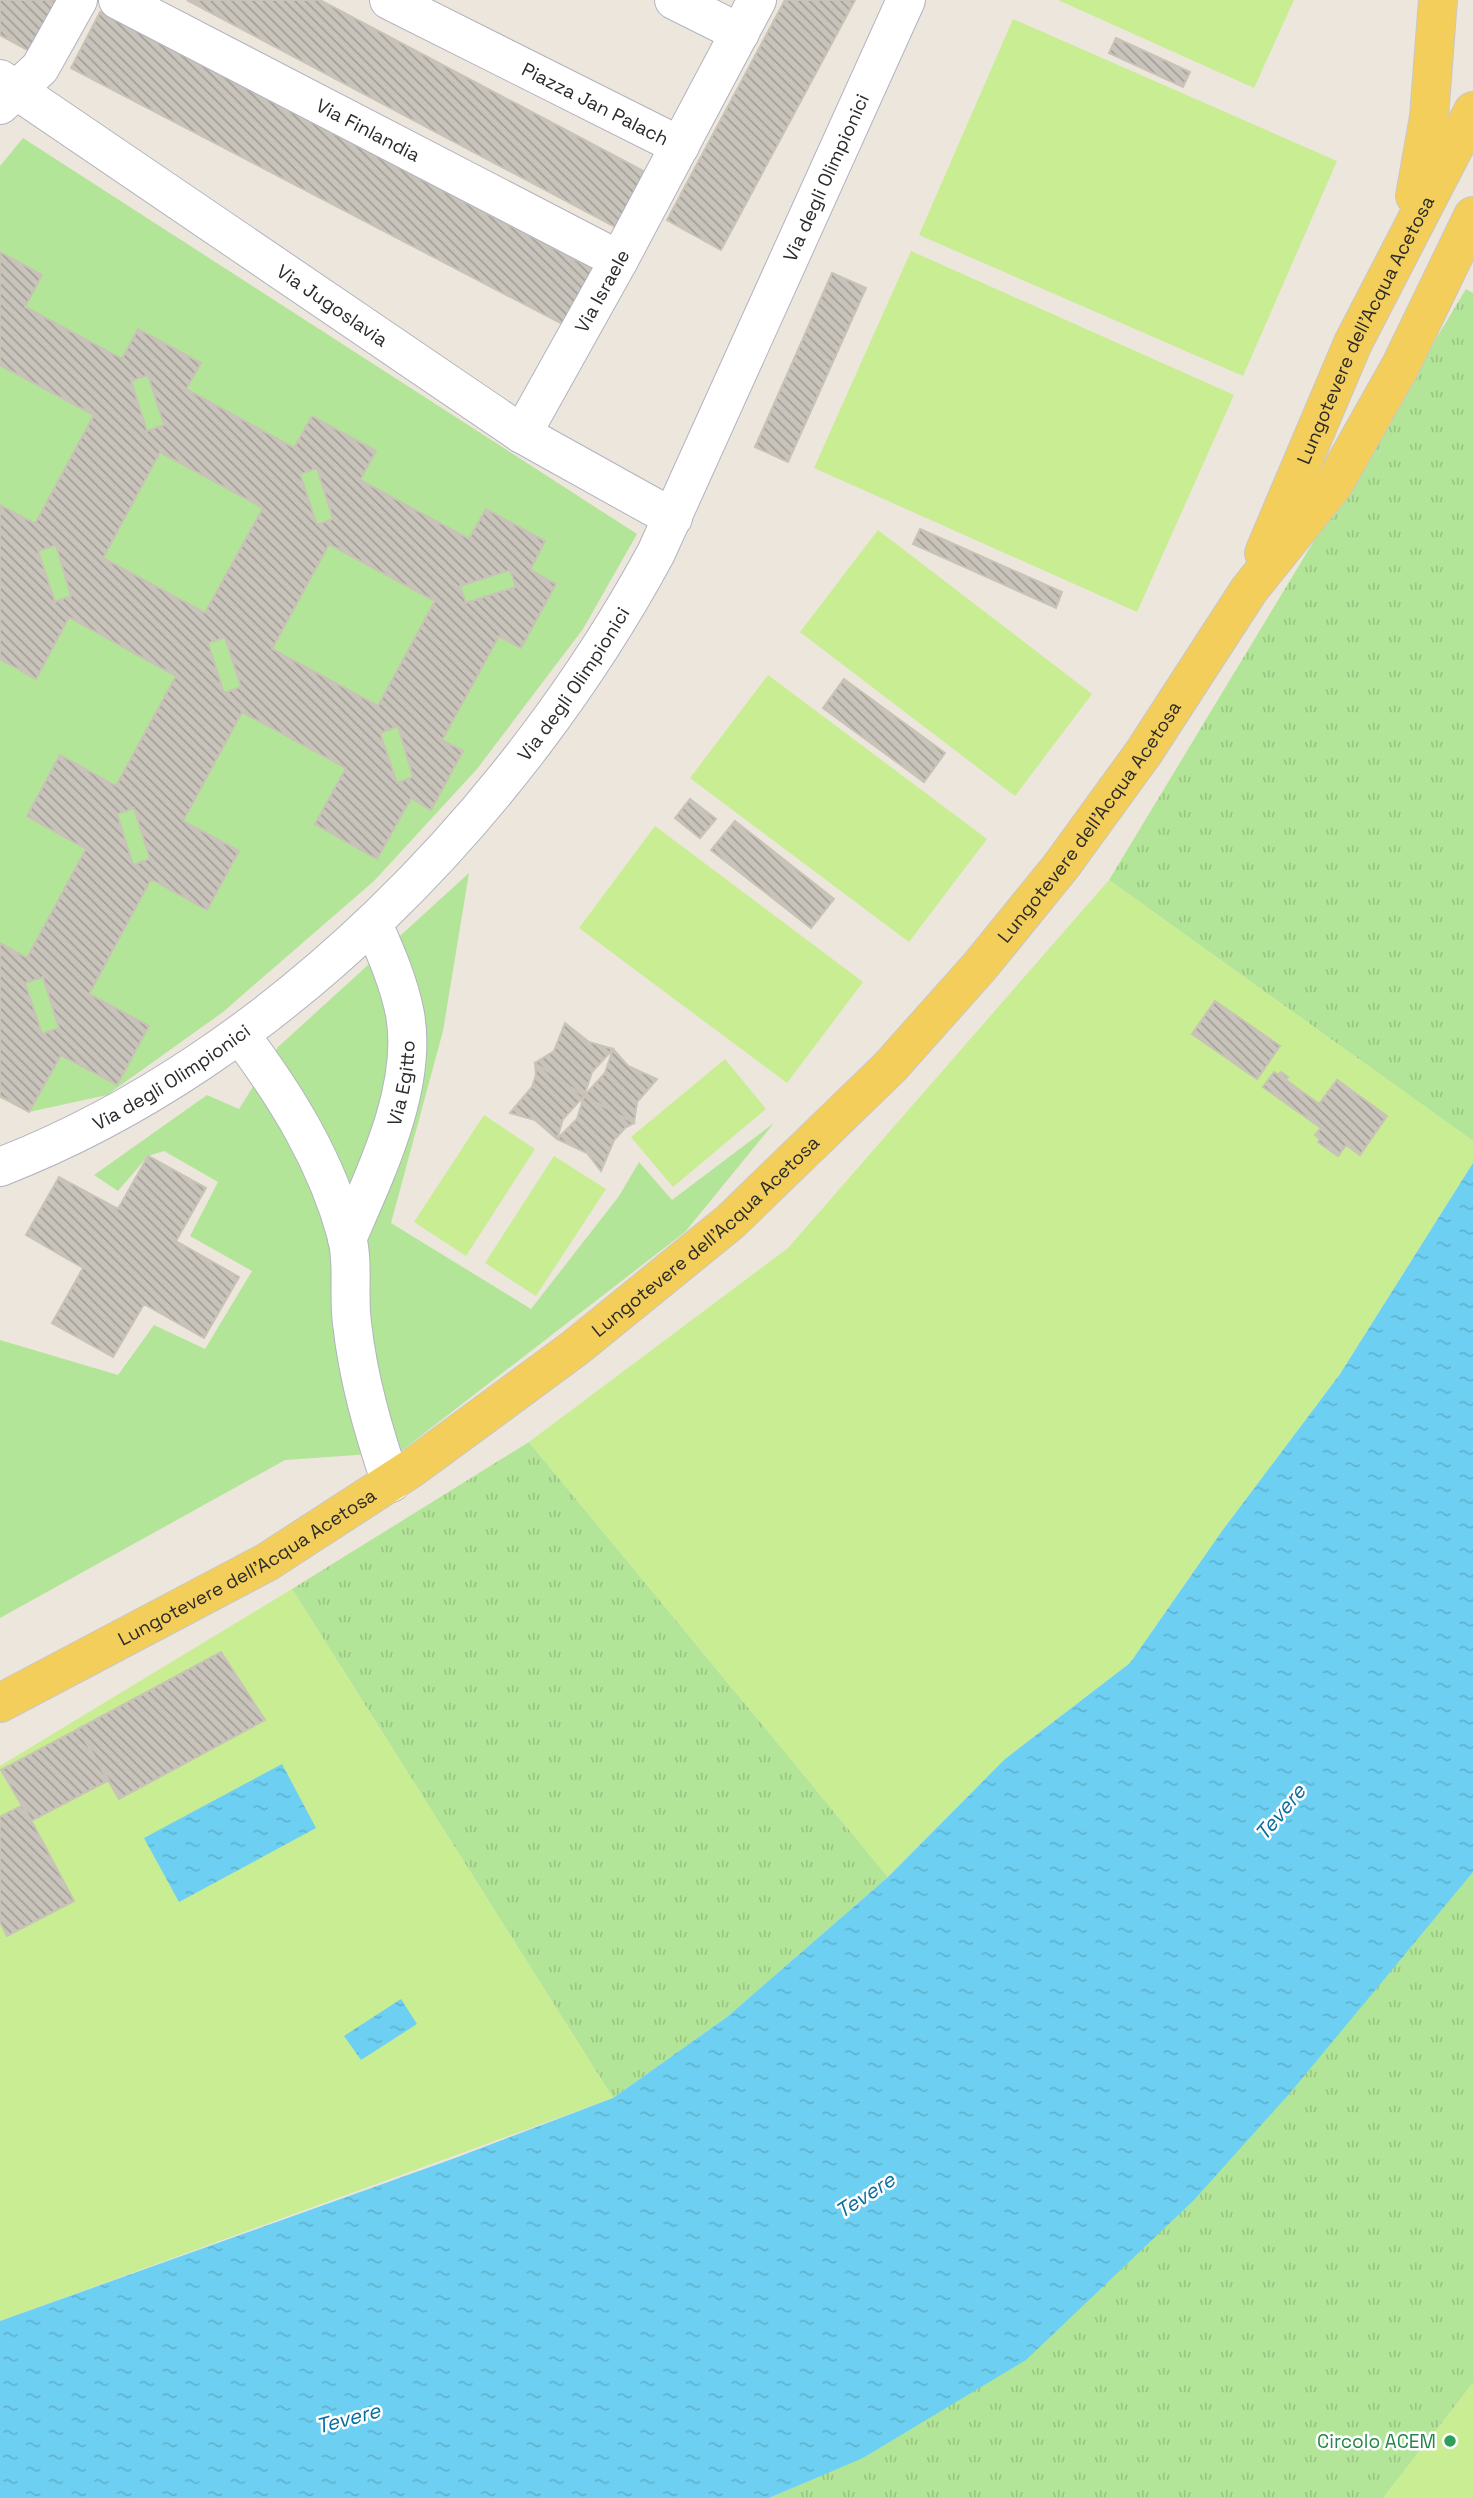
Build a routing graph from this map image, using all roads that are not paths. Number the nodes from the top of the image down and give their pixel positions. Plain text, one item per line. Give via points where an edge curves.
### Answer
1 (78, 0) edge
2 (118, 0) edge
3 (388, 0) edge
4 (674, 0) edge
5 (757, 0) edge
6 (906, 0) edge
7 (1438, 0) edge
8 (445, 14) edge
9 (740, 33) junction
10 (6, 91) edge
11 (1473, 111) edge
12 (680, 146) junction
13 (1473, 216) edge
14 (1406, 240) junction
15 (619, 260) junction
16 (522, 433) junction
17 (673, 518) junction
18 (1249, 590) junction
19 (373, 924) junction
20 (241, 1036) junction
21 (0, 1167) edge
22 (348, 1239) junction
23 (391, 1483) junction
24 (0, 1703) edge

1 - 10 street via 40,68
2 - 15 street, Via Finlandia
3 - 8 street, Piazza Jan Palach
4 - 9 street
5 - 9 street, Piazza Jan Palach
6 - 17 street, Via degli Olimpionici
7 - 14 main road via 1429,117
8 - 12 street, Piazza Jan Palach
9 - 12 street, Piazza Jan Palach
10 - 16 street, Via Jugoslavia
11 - 14 main road, Lungotevere dell'Acqua Acetosa
12 - 15 street, Via Israele
13 - 18 main road, Lungotevere dell'Acqua Acetosa via 1401,365 1348,461
14 - 18 main road, Lungotevere dell'Acqua Acetosa via 1353,343
15 - 16 street, Via Israele
16 - 17 street, Via Jugoslavia
17 - 19 street, Via degli Olimpionici via 624,611 539,737 494,793
18 - 23 main road, Lungotevere dell'Acqua Acetosa via 1196,676 1089,829 1021,917 890,1067 730,1222 585,1340
19 - 20 street, Via degli Olimpionici
19 - 22 street, Via Egitto via 392,968 407,1040 394,1122
20 - 21 street, Via degli Olimpionici via 86,1130
20 - 22 street, Via Egitto via 284,1093 310,1140
22 - 23 street, Via Egitto via 351,1322 361,1383
23 - 24 main road, Lungotevere dell'Acqua Acetosa via 234,1580

